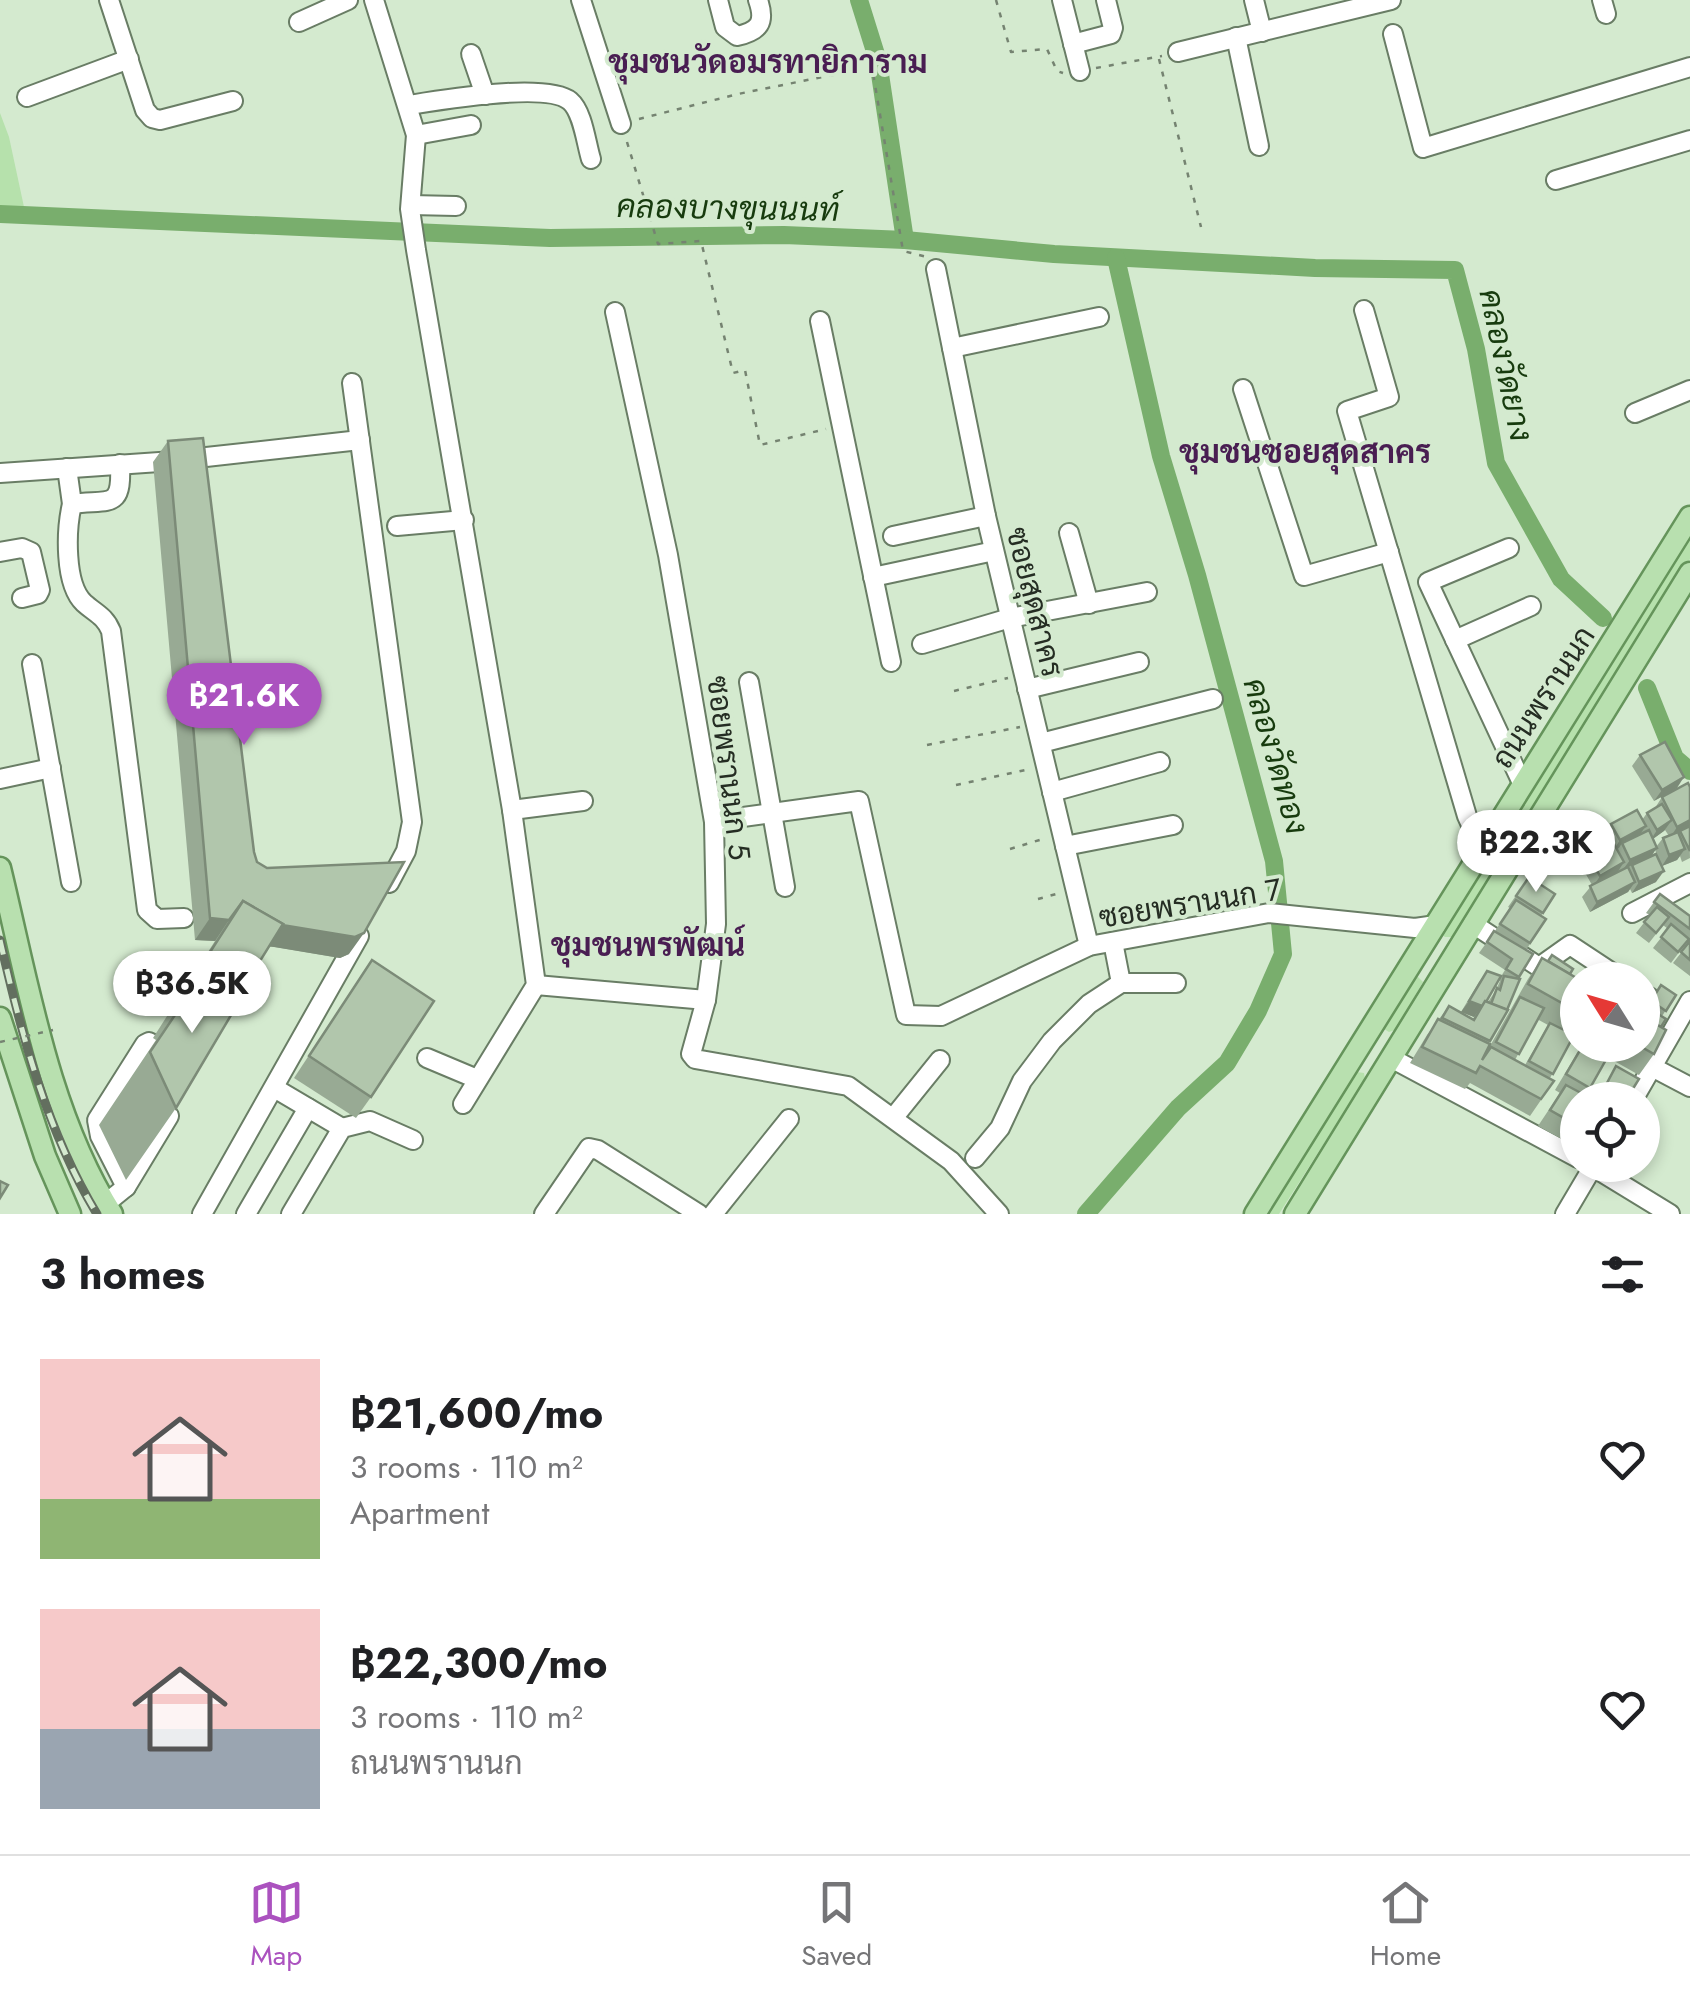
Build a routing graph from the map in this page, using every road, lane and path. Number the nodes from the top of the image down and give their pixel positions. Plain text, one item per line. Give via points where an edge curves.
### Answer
1 (110, 0) edge
2 (348, 0) edge
3 (374, 0) edge
4 (581, 0) edge
5 (718, 0) edge
6 (758, 0) edge
7 (1062, 0) edge
8 (1106, 0) edge
9 (1254, 0) edge
10 (1385, 1) edge
11 (299, 22) dead end
12 (1262, 32) junction
13 (1392, 34) dead end
14 (1236, 38) junction
15 (1073, 44) junction
16 (1178, 52) dead end
17 (470, 54) dead end
18 (1158, 58) dead end
19 (129, 59) junction
20 (1690, 67) edge
21 (1080, 71) dead end
22 (485, 95) junction
23 (27, 98) dead end
24 (233, 101) dead end
25 (409, 105) junction
26 (472, 124) dead end
27 (621, 124) junction
28 (416, 134) junction
29 (1690, 140) edge
30 (1260, 146) dead end
31 (591, 158) dead end
32 (1556, 180) dead end
33 (456, 206) dead end
34 (410, 207) junction
35 (1201, 227) dead end
36 (936, 269) joint
37 (1364, 310) dead end
38 (615, 312) dead end
39 (1098, 317) dead end
40 (820, 321) dead end
41 (952, 348) junction
42 (352, 383) dead end
43 (1243, 389) dead end
44 (1690, 390) edge
45 (1635, 413) dead end
46 (842, 426) junction
47 (360, 440) junction
48 (120, 464) junction
49 (67, 468) junction
50 (0, 473) edge
51 (72, 504) junction
52 (986, 516) junction
53 (1690, 517) edge
54 (464, 520) junction
55 (397, 526) dead end
56 (1069, 533) dead end
57 (893, 536) dead end
58 (1509, 548) dead end
59 (994, 551) junction
60 (0, 552) edge
61 (1389, 552) junction
62 (1690, 574) edge
63 (874, 578) junction
64 (1147, 592) dead end
65 (22, 598) dead end
66 (1089, 604) junction
67 (1531, 606) dead end
68 (1010, 618) junction
69 (1454, 640) junction
70 (922, 644) dead end
71 (892, 662) dead end
72 (1139, 662) dead end
73 (32, 664) dead end
74 (1026, 681) junction
75 (749, 682) dead end
76 (954, 691) dead end
77 (1212, 699) dead end
78 (1036, 724) junction
79 (1040, 743) junction
80 (926, 744) dead end
81 (1160, 762) dead end
82 (1046, 766) junction
83 (52, 768) junction
84 (0, 779) edge
85 (956, 785) dead end
86 (1523, 785) junction
87 (1052, 792) junction
88 (584, 802) dead end
89 (512, 810) junction
90 (773, 812) junction
91 (721, 820) dead end
92 (1173, 825) dead end
93 (1065, 831) junction
94 (1487, 840) junction
95 (1010, 848) dead end
96 (0, 868) edge
97 (71, 882) dead end
98 (1690, 883) edge
99 (784, 887) dead end
100 (380, 888) edge
101 (1075, 888) junction
102 (1038, 899) dead end
103 (1632, 913) dead end
104 (184, 918) dead end
105 (365, 926) edge
106 (1436, 926) junction
107 (1471, 928) junction
108 (1113, 942) junction
109 (1090, 946) junction
110 (1596, 962) edge
111 (1122, 982) junction
112 (1176, 982) dead end
113 (536, 985) junction
114 (706, 1000) junction
115 (1690, 1001) edge
116 (1380, 1013) junction
117 (0, 1018) edge
118 (1411, 1024) junction
119 (53, 1030) dead end
120 (0, 1042) edge
121 (427, 1058) dead end
122 (1391, 1058) junction
123 (940, 1060) dead end
124 (1348, 1066) junction
125 (1652, 1067) junction
126 (192, 1070) edge
127 (1379, 1076) junction
128 (477, 1079) junction
129 (1643, 1082) edge
130 (1690, 1087) edge
131 (276, 1088) junction
132 (182, 1094) edge
133 (463, 1104) dead end
134 (308, 1108) junction
135 (894, 1118) junction
136 (789, 1119) dead end
137 (342, 1128) junction
138 (414, 1140) dead end
139 (1560, 1148) edge
140 (974, 1158) dead end
141 (1583, 1182) edge
142 (1619, 1182) edge
143 (126, 1187) junction
144 (109, 1209) edge
145 (1300, 1212) edge
146 (70, 1214) edge
147 (202, 1214) edge
148 (246, 1214) edge
149 (291, 1214) edge
150 (544, 1214) edge
151 (699, 1214) edge
152 (713, 1214) edge
153 (999, 1214) edge
154 (1255, 1214) edge
155 (1565, 1214) edge
156 (1670, 1214) edge

1 - 19 street
2 - 11 street
3 - 25 street
4 - 27 street
5 - 6 street via 726,28 737,36 761,24
7 - 15 street
8 - 15 street via 1111,34
9 - 12 street
10 - 12 street
12 - 14 street
13 - 20 street via 1423,148
14 - 16 street
14 - 30 street
15 - 21 street
17 - 22 street
18 - 35 path
19 - 23 street
19 - 24 street via 152,118
22 - 25 street
22 - 31 street via 566,98
25 - 28 street
26 - 28 street
27 - 36 path via 872,67 903,251 926,255
27 - 46 path via 658,244 701,242 733,373 746,370 760,445
28 - 34 street
29 - 32 street
33 - 34 street
34 - 54 street
36 - 41 street, ซอยสุดสาคร
37 - 61 street via 1389,397 1347,411
38 - 114 street, ซอยพรานนก 5 via 668,555 714,822 716,924
39 - 41 street
40 - 46 street
41 - 52 street, ซอยสุดสาคร
42 - 47 street
43 - 61 street via 1304,576
44 - 45 street
46 - 63 street
47 - 48 street via 190,468
47 - 100 street via 412,822 406,851
48 - 49 street
48 - 51 street via 118,496
49 - 50 street
49 - 51 street
51 - 104 street via 68,552 74,591 111,631 148,910 157,918
52 - 57 street
52 - 59 street, ซอยสุดสาคร
53 - 86 main road, ถนนพรานนก
54 - 55 street
54 - 89 street
56 - 66 street
58 - 69 street via 1428,582
59 - 63 street
59 - 68 street, ซอยสุดสาคร
60 - 65 street via 31,552 40,590
61 - 94 street via 1470,824
62 - 107 main road, ถนนพรานนก
63 - 71 street
64 - 66 street
66 - 68 street
67 - 69 street
68 - 70 street
68 - 74 street, ซอยสุดสาคร
69 - 86 street
72 - 74 street
73 - 83 street
74 - 76 path
74 - 78 street, ซอยสุดสาคร
75 - 90 street
77 - 79 street
78 - 79 street, ซอยสุดสาคร
78 - 80 path
79 - 82 street, ซอยสุดสาคร
81 - 87 street
82 - 85 path
82 - 87 street, ซอยสุดสาคร
83 - 84 street
83 - 97 street
86 - 94 main road, ถนนพรานนก
87 - 93 street, ซอยสุดสาคร
88 - 89 street
89 - 113 street
90 - 91 street, ซอยพรานนก 7
90 - 99 street
90 - 109 street, ซอยพรานนก 7 via 862,804 906,1015 941,1016
92 - 93 street
93 - 95 path
93 - 101 street, ซอยสุดสาคร
94 - 106 main road, ถนนพรานนก
96 - 144 main road via 56,1086
98 - 103 street
101 - 102 path
101 - 109 street, ซอยสุดสาคร
105 - 131 street via 350,966
106 - 107 main road via 1435,938 1446,945
106 - 108 street, ซอยพรานนก 7 via 1269,914
106 - 116 main road, ถนนพรานนก
107 - 110 street via 1538,967 1570,944
107 - 118 main road, ถนนพรานนก
108 - 109 street, ซอยพรานนก 7
108 - 111 street
111 - 112 street
111 - 140 street via 1052,1041 1022,1081 995,1136
113 - 114 street
113 - 128 street
114 - 135 street, ซอยพรานนก 5 via 694,1059 848,1086
115 - 125 street
116 - 118 main road via 1379,1030 1388,1040
116 - 124 main road, ถนนพรานนก
117 - 146 main road
118 - 122 main road, ถนนพรานนก
119 - 120 path, bridge
121 - 128 street
122 - 127 main road, ถนนพรานนก
122 - 139 street
123 - 135 street
124 - 127 main road via 1370,1062
124 - 154 main road, ถนนพรานนก
125 - 129 street
125 - 130 street
126 - 143 street via 147,1042 98,1116 96,1127
127 - 145 main road, ถนนพรานนก
128 - 133 street
131 - 134 street
131 - 147 street
132 - 143 street
134 - 137 street
134 - 148 street
135 - 153 street, ซอยพรานนก 5 via 952,1161
136 - 152 street
137 - 138 street via 370,1120
137 - 149 street
141 - 155 street
142 - 156 street
143 - 144 street
150 - 151 street via 588,1148

